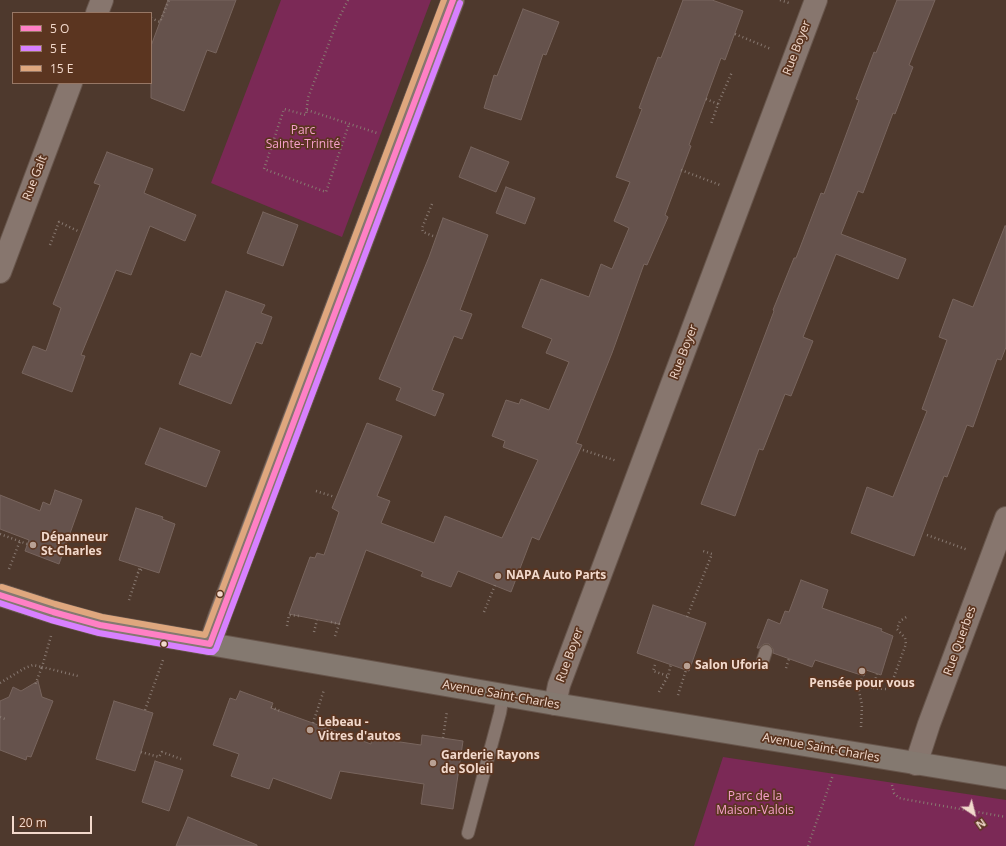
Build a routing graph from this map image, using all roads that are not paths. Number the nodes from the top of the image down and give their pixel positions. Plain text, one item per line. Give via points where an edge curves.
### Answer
1 (102, 0) edge
2 (453, 0) edge
3 (816, 0) edge
4 (97, 12) edge
5 (71, 84) edge
6 (0, 272) edge
7 (1006, 518) edge
8 (0, 594) edge
9 (210, 644) junction
10 (503, 695) junction
11 (555, 704) junction
12 (916, 764) junction
13 (1006, 778) edge
14 (468, 833) dead end

1 - 4 street
2 - 9 street
3 - 11 street, Rue Boyer via 559,685
5 - 6 street, Rue Galt
7 - 12 street, Rue Querbes
8 - 9 main road, Avenue Saint-Charles via 100,625
9 - 10 main road, Avenue Saint-Charles
10 - 11 main road, Avenue Saint-Charles
10 - 14 lane
11 - 12 main road, Avenue Saint-Charles
12 - 13 main road, Avenue Saint-Charles

